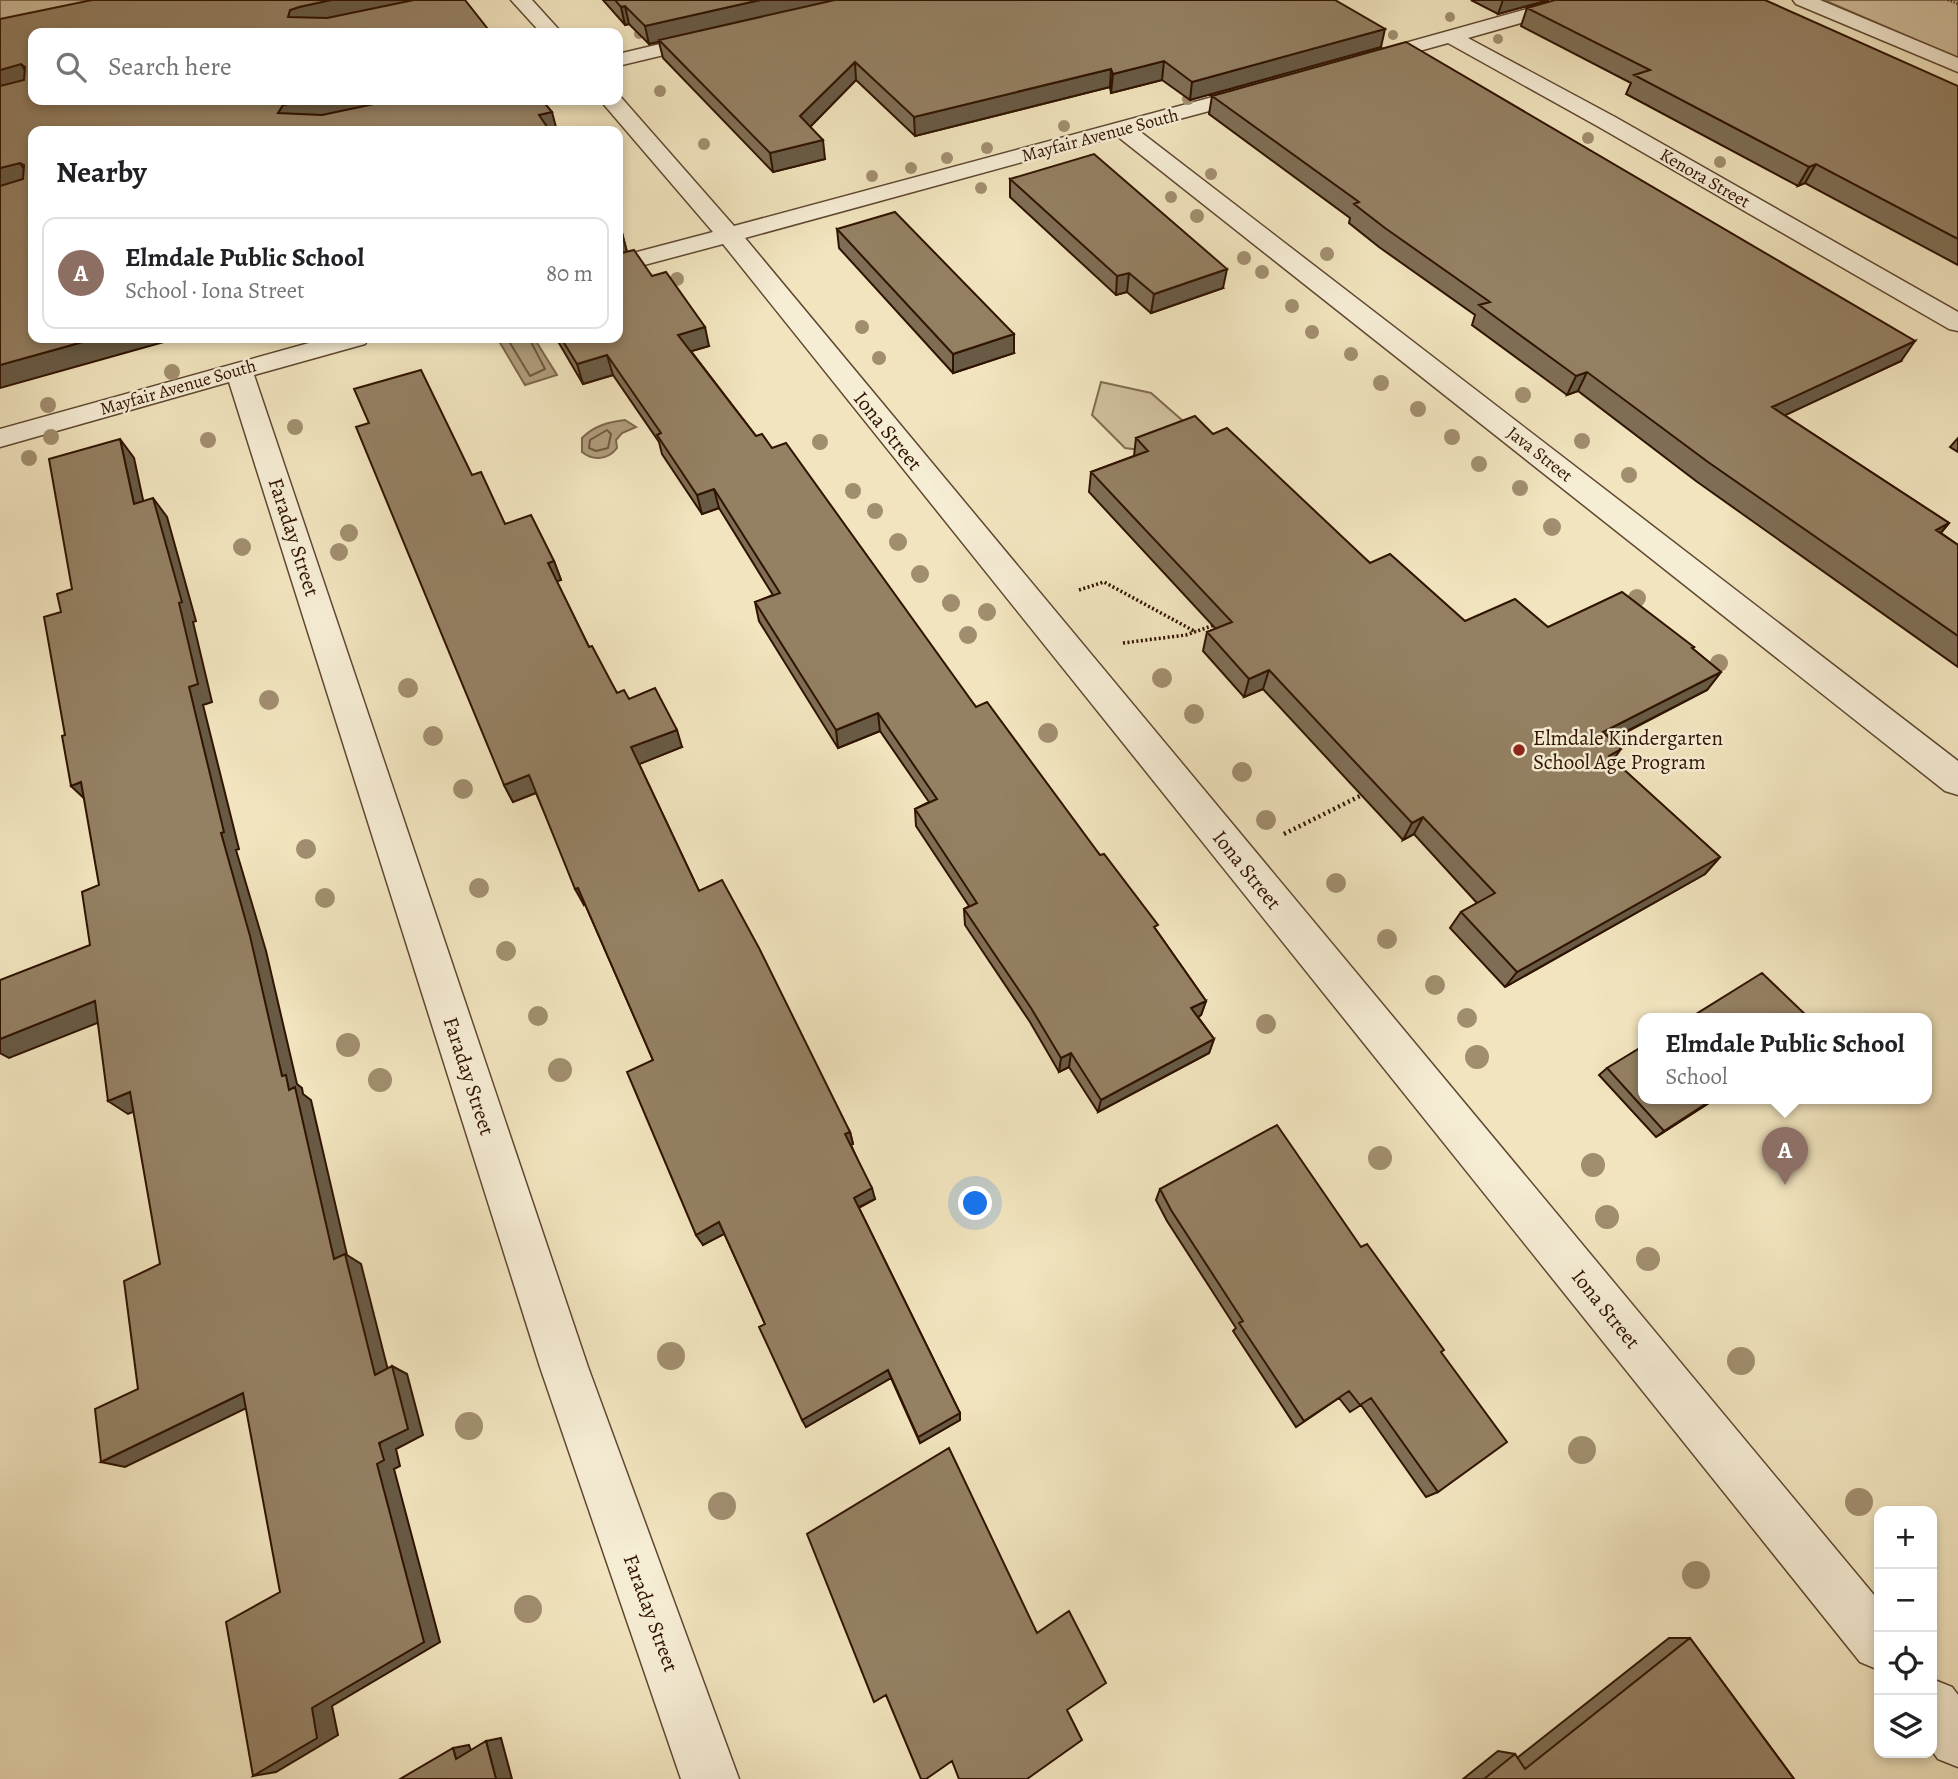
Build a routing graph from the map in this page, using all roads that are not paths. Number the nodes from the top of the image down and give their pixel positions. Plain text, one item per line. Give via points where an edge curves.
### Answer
1 (521, 0) edge
2 (1581, 0) edge
3 (1803, 0) edge
4 (547, 28) edge
5 (727, 34) edge
6 (1450, 36) junction
7 (623, 59) edge
8 (1345, 66) edge
9 (1958, 66) edge
10 (1279, 84) edge
11 (615, 105) edge
12 (1122, 129) junction
13 (729, 235) junction
14 (623, 264) edge
15 (1958, 323) edge
16 (338, 343) edge
17 (239, 370) junction
18 (0, 438) edge
19 (1958, 781) edge
20 (1874, 1637) edge
21 (1937, 1713) edge
22 (1958, 1739) edge
23 (710, 1779) edge

1 - 4 street
2 - 6 street
3 - 9 street
5 - 7 street
6 - 8 street
6 - 15 street, Kenora Street
10 - 12 street, Mayfair Avenue South
11 - 13 street, Iona Street
12 - 13 street, Mayfair Avenue South
12 - 19 street, Java Street
13 - 14 street, Mayfair Avenue South
13 - 20 street, Iona Street
16 - 17 street, Mayfair Avenue South
17 - 18 street, Mayfair Avenue South
17 - 23 street, Faraday Street via 564,1367
21 - 22 street

